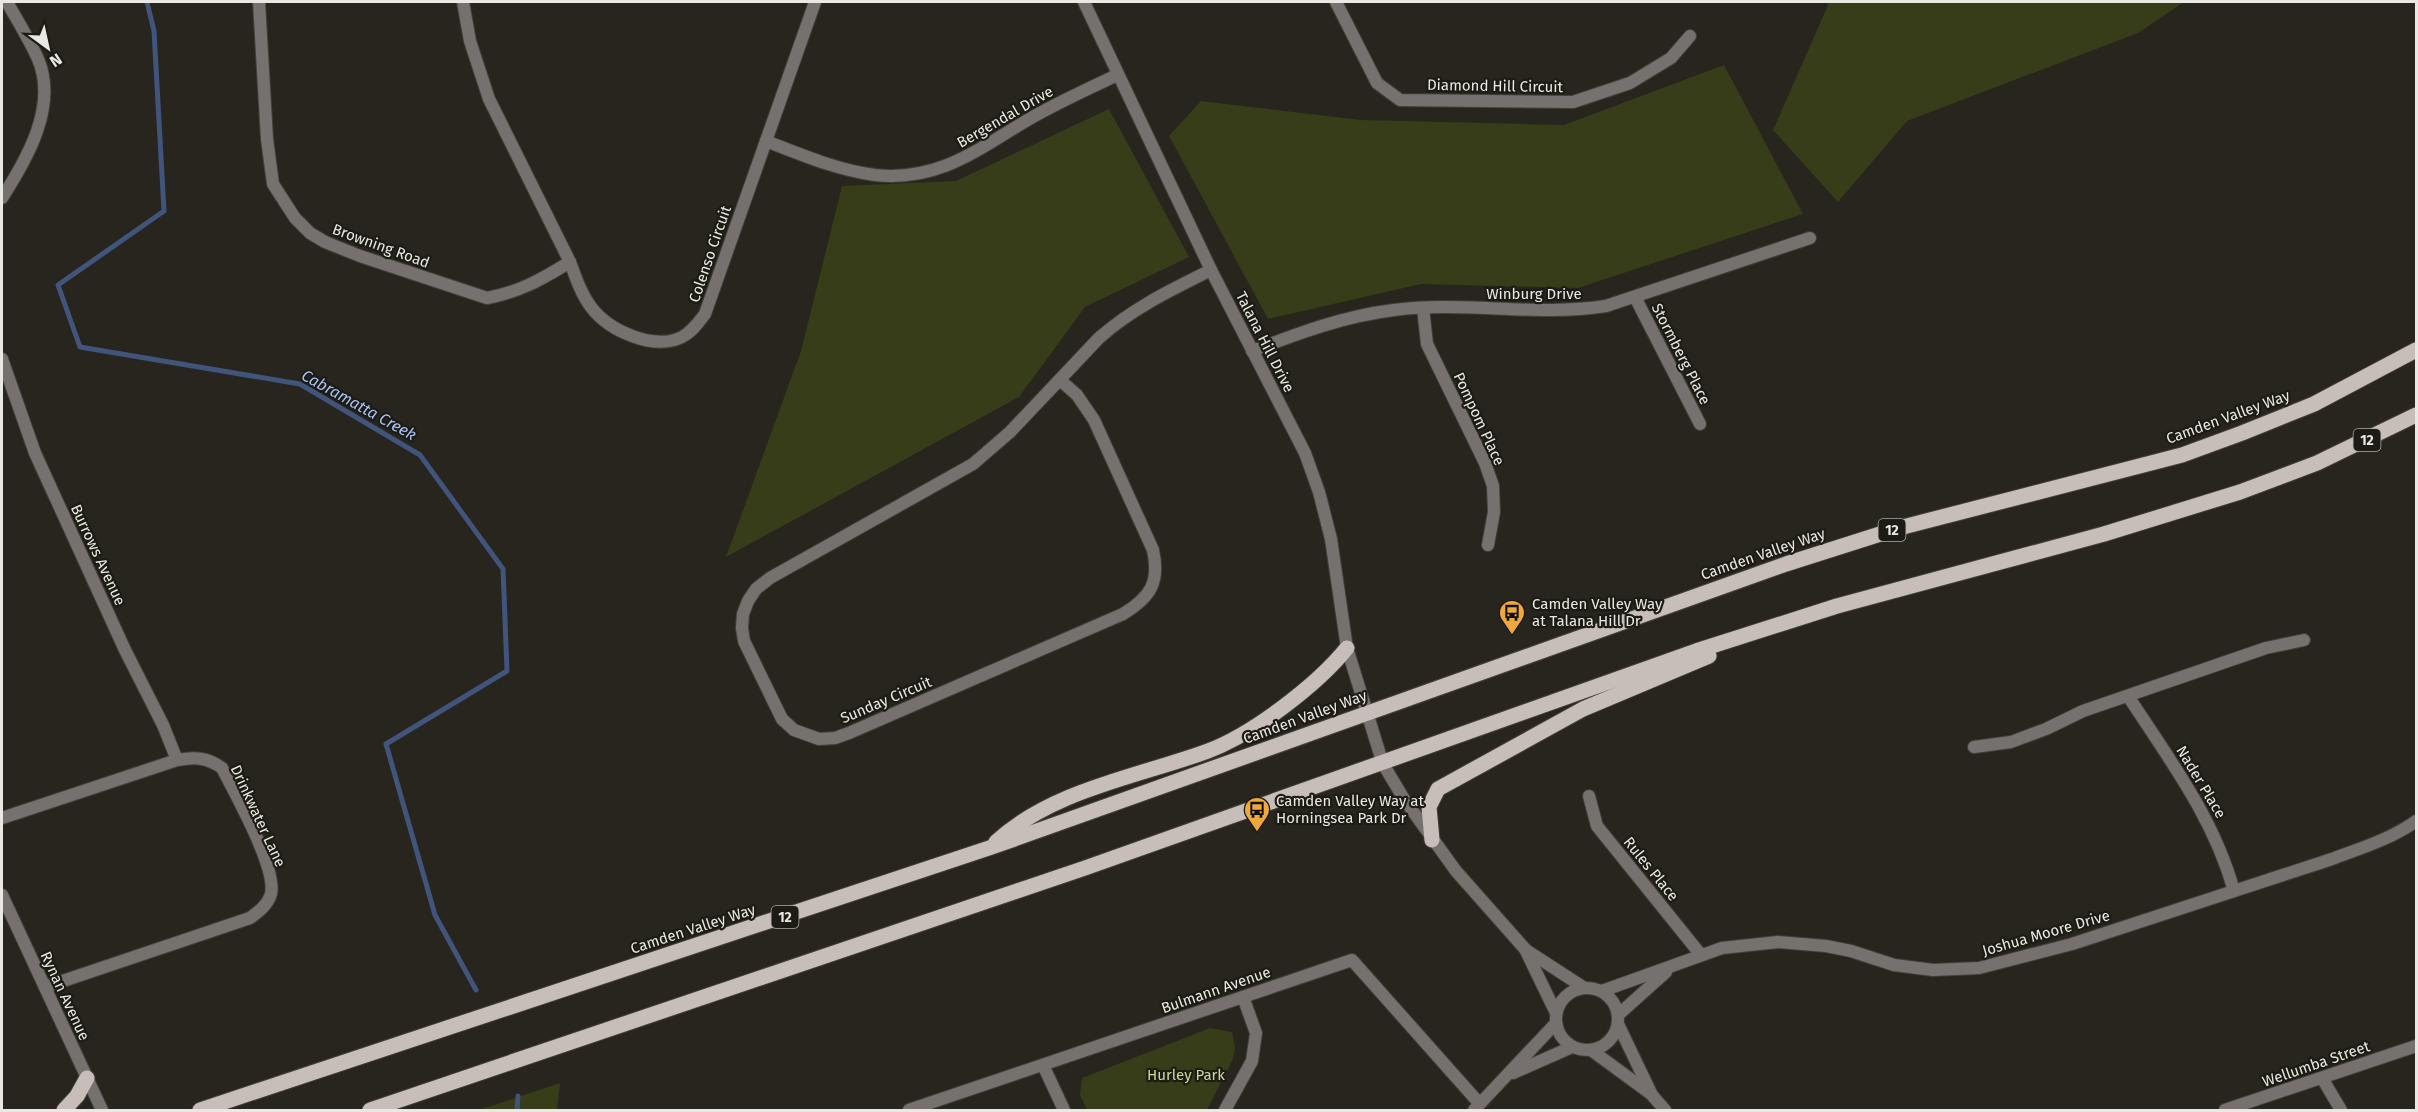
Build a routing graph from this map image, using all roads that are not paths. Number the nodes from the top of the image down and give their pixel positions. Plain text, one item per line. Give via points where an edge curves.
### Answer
1 (7, 2) edge
2 (259, 2) edge
3 (464, 2) edge
4 (815, 2) edge
5 (1084, 2) edge
6 (1336, 2) edge
7 (1690, 36) dead end
8 (1117, 75) junction
9 (766, 141) junction
10 (2, 198) edge
11 (1810, 238) dead end
12 (570, 262) junction
13 (1211, 270) junction
14 (1635, 297) junction
15 (1423, 308) junction
16 (2416, 350) edge
17 (1252, 351) junction
18 (2, 359) edge
19 (1060, 380) junction
20 (2416, 415) edge
21 (1700, 424) dead end
22 (1488, 544) dead end
23 (1797, 618) junction
24 (2304, 640) dead end
25 (1347, 648) junction
26 (2128, 696) junction
27 (1366, 714) junction
28 (1974, 747) dead end
29 (177, 760) junction
30 (1383, 764) junction
31 (1589, 796) dead end
32 (2, 818) edge
33 (2416, 821) edge
34 (1432, 840) junction
35 (989, 848) junction
36 (2234, 891) junction
37 (2, 895) edge
38 (1525, 950) junction
39 (1701, 956) junction
40 (1672, 968) junction
41 (45, 987) junction
42 (1582, 987) junction
43 (1602, 991) junction
44 (1243, 997) junction
45 (1556, 1018) junction
46 (1618, 1019) junction
47 (2416, 1046) edge
48 (1572, 1047) junction
49 (1591, 1050) junction
50 (1043, 1065) junction
51 (1509, 1075) junction
52 (87, 1078) junction
53 (2322, 1078) junction
54 (1651, 1094) junction
55 (1477, 1107) edge
56 (64, 1110) edge
57 (102, 1110) edge
58 (200, 1110) edge
59 (370, 1110) edge
60 (909, 1110) edge
61 (1064, 1110) edge
62 (1225, 1110) edge
63 (1665, 1110) edge
64 (2225, 1110) edge
65 (2341, 1110) edge

1 - 10 street via 38,60 44,80 38,131
2 - 12 street, Browning Road via 273,184 310,233 360,256 487,298 538,282
3 - 12 street, Colenso Circuit via 470,40 489,99
4 - 9 street, Colenso Circuit
5 - 8 street, Talana Hill Drive
6 - 7 street, Diamond Hill Circuit via 1377,83 1400,100 1574,102 1630,82 1671,58
8 - 9 street, Bergendal Drive via 1052,106 976,152 932,170 905,175 852,171
8 - 13 street, Talana Hill Drive
9 - 12 street, Colenso Circuit via 705,314 682,337 651,341 606,322 580,290
11 - 14 street, Winburg Drive
13 - 17 street, Talana Hill Drive
13 - 19 street, Sunday Circuit via 1154,298 1115,324
14 - 15 street, Winburg Drive via 1576,310
14 - 21 street, Stormberg Place
15 - 17 street, Winburg Drive via 1393,310 1318,326
15 - 22 street, Pompom Place via 1427,344 1493,486 1494,512
16 - 27 main road, Camden Valley Way / 12 via 2314,404 2182,455 1899,528 1820,553
17 - 25 street, Talana Hill Drive via 1305,453 1319,492 1331,539
18 - 29 street, Burrows Avenue via 34,453
19 - 19 street, Sunday Circuit via 1077,395 1094,420 1153,550 1156,565 1149,593 1123,614 849,733 819,739 794,730 782,718 744,641 743,614 756,589 973,464
20 - 23 main road, 12 via 2317,463 2229,496
23 - 30 main road, 12
23 - 34 main road via 1583,710 1438,789 1429,807
24 - 26 street via 2266,648
25 - 27 street, Talana Hill Drive
25 - 35 main road via 1315,682 1228,742 1045,807
26 - 28 street via 2010,742
26 - 36 street, Nader Place via 2198,803 2214,834
27 - 30 street, Talana Hill Drive
27 - 35 main road, Camden Valley Way / 12
29 - 32 street, Drinkwater Lane
29 - 41 street, Drinkwater Lane via 203,758 222,768 266,861 271,875 270,897 250,918
30 - 34 street, Talana Hill Drive
30 - 59 main road, 12 via 790,970
31 - 39 street, Rules Place via 1597,826
33 - 36 street, Joshua Moore Drive via 2375,843
34 - 38 street, Talana Hill Drive
35 - 58 main road, Camden Valley Way / 12
36 - 39 street, Joshua Moore Drive via 2072,944 1979,968 1933,970 1894,965 1851,951 1795,942 1722,948
37 - 41 street, Rynan Avenue
38 - 42 street
38 - 45 street
39 - 40 street, Joshua Moore Drive
40 - 43 street, Joshua Moore Drive
40 - 46 street, Joshua Moore Drive
41 - 52 street, Rynan Avenue
42 - 43 street
42 - 45 street via 1565,996
43 - 46 street via 1610,997
44 - 50 street, Bulmann Avenue
44 - 55 street, Bulmann Avenue via 1352,960
44 - 62 street via 1256,1033 1255,1043 1252,1061
45 - 48 street via 1564,1040
45 - 51 street
46 - 49 street via 1609,1041
46 - 54 street
47 - 53 street, Wellumba Street
48 - 49 street
48 - 51 street
49 - 54 street
50 - 60 street, Bulmann Avenue
50 - 61 street
51 - 55 street
52 - 56 main road
52 - 57 street, Rynan Avenue
53 - 64 street, Wellumba Street
53 - 65 street
54 - 63 street

